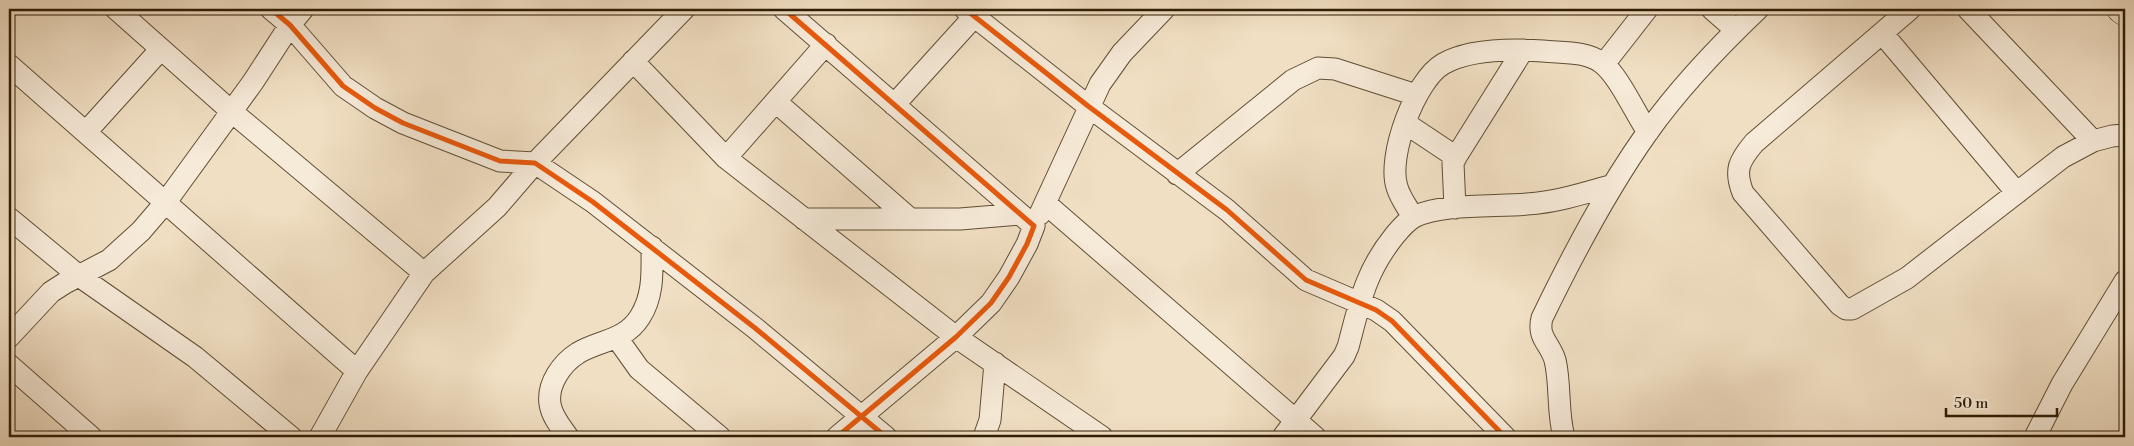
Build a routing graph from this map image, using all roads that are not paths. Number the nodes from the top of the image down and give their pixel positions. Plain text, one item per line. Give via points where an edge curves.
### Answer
1 (116, 9) edge
2 (271, 9) edge
3 (684, 9) edge
4 (784, 9) edge
5 (1164, 9) edge
6 (1647, 9) edge
7 (1712, 9) edge
8 (1758, 9) edge
9 (1910, 9) edge
10 (1968, 9) edge
11 (2121, 9) edge
12 (974, 11) edge
13 (2125, 12) edge
14 (296, 17) edge
15 (1736, 30) junction
16 (1882, 33) junction
17 (826, 44) junction
18 (161, 49) junction
19 (1524, 50) junction
20 (633, 61) junction
21 (1604, 64) junction
22 (9, 65) edge
23 (1416, 95) junction
24 (776, 102) junction
25 (894, 105) junction
26 (1088, 106) junction
27 (231, 110) junction
28 (1405, 123) junction
29 (86, 132) junction
30 (1648, 132) junction
31 (2125, 135) edge
32 (2093, 141) junction
33 (1456, 157) junction
34 (726, 158) junction
35 (535, 163) junction
36 (1177, 174) junction
37 (1613, 185) junction
38 (2018, 193) junction
39 (166, 203) junction
40 (1045, 203) junction
41 (1455, 208) junction
42 (1414, 217) junction
43 (9, 218) edge
44 (909, 218) junction
45 (804, 219) junction
46 (1027, 220) junction
47 (652, 247) junction
48 (424, 273) junction
49 (79, 276) junction
50 (2125, 281) edge
51 (1360, 303) junction
52 (9, 337) edge
53 (956, 337) junction
54 (617, 338) junction
55 (995, 363) junction
56 (9, 365) edge
57 (357, 371) junction
58 (862, 417) junction
59 (1289, 429) edge
60 (91, 437) edge
61 (291, 437) edge
62 (320, 437) edge
63 (568, 437) edge
64 (720, 437) edge
65 (836, 437) edge
66 (886, 437) edge
67 (984, 437) edge
68 (1102, 437) edge
69 (1315, 437) edge
70 (1505, 437) edge
71 (1564, 437) edge
72 (2035, 437) edge

1 - 18 street
2 - 14 street
3 - 20 street
4 - 17 street
5 - 26 street via 1110,67
6 - 21 street
7 - 15 street
8 - 15 street
9 - 16 street
10 - 32 street
11 - 13 main road
12 - 25 street
12 - 26 street
14 - 27 street
14 - 35 street via 343,86 375,108 403,123 500,162
15 - 30 street
16 - 38 street
16 - 38 street via 1754,143 1741,160 1738,170 1743,192 1846,310 1907,278
17 - 24 street
17 - 25 street
18 - 27 street
18 - 29 street
19 - 21 street via 1585,55
19 - 23 street via 1488,53 1442,64 1431,73
19 - 33 street
20 - 34 street
20 - 35 street
21 - 30 street
22 - 29 street
23 - 28 street
23 - 36 street via 1335,69 1318,68 1293,80
24 - 34 street
24 - 44 street
25 - 46 street
26 - 36 street
26 - 40 street
27 - 39 street
27 - 48 street
28 - 33 street
28 - 42 street via 1397,156 1396,187
29 - 39 street
30 - 37 street
31 - 32 street
32 - 38 street via 2063,157
33 - 41 street via 1453,163
34 - 45 street
35 - 47 street
35 - 48 street via 496,207
36 - 51 street via 1227,210 1306,280
37 - 41 street via 1547,202
37 - 71 street via 1570,260 1540,327 1554,358
39 - 49 street via 125,247
39 - 57 street
40 - 46 street
40 - 59 street
41 - 42 street
42 - 51 street via 1399,230 1375,262
43 - 49 street
44 - 45 street
44 - 46 street
45 - 53 street
46 - 53 street via 1027,244 1001,289
47 - 54 street via 652,284 648,301 640,318
47 - 58 street
48 - 57 street
49 - 52 street via 51,292
49 - 61 street via 195,357
50 - 72 street via 2062,384
51 - 59 street via 1344,356
51 - 70 street via 1376,310 1404,332
53 - 55 street
53 - 58 street
54 - 63 street via 579,352 558,373 550,392 550,404 554,417
54 - 64 street via 639,369
55 - 67 street via 990,420
55 - 68 street
56 - 60 street
57 - 62 street
58 - 65 street
58 - 66 street
59 - 69 street

